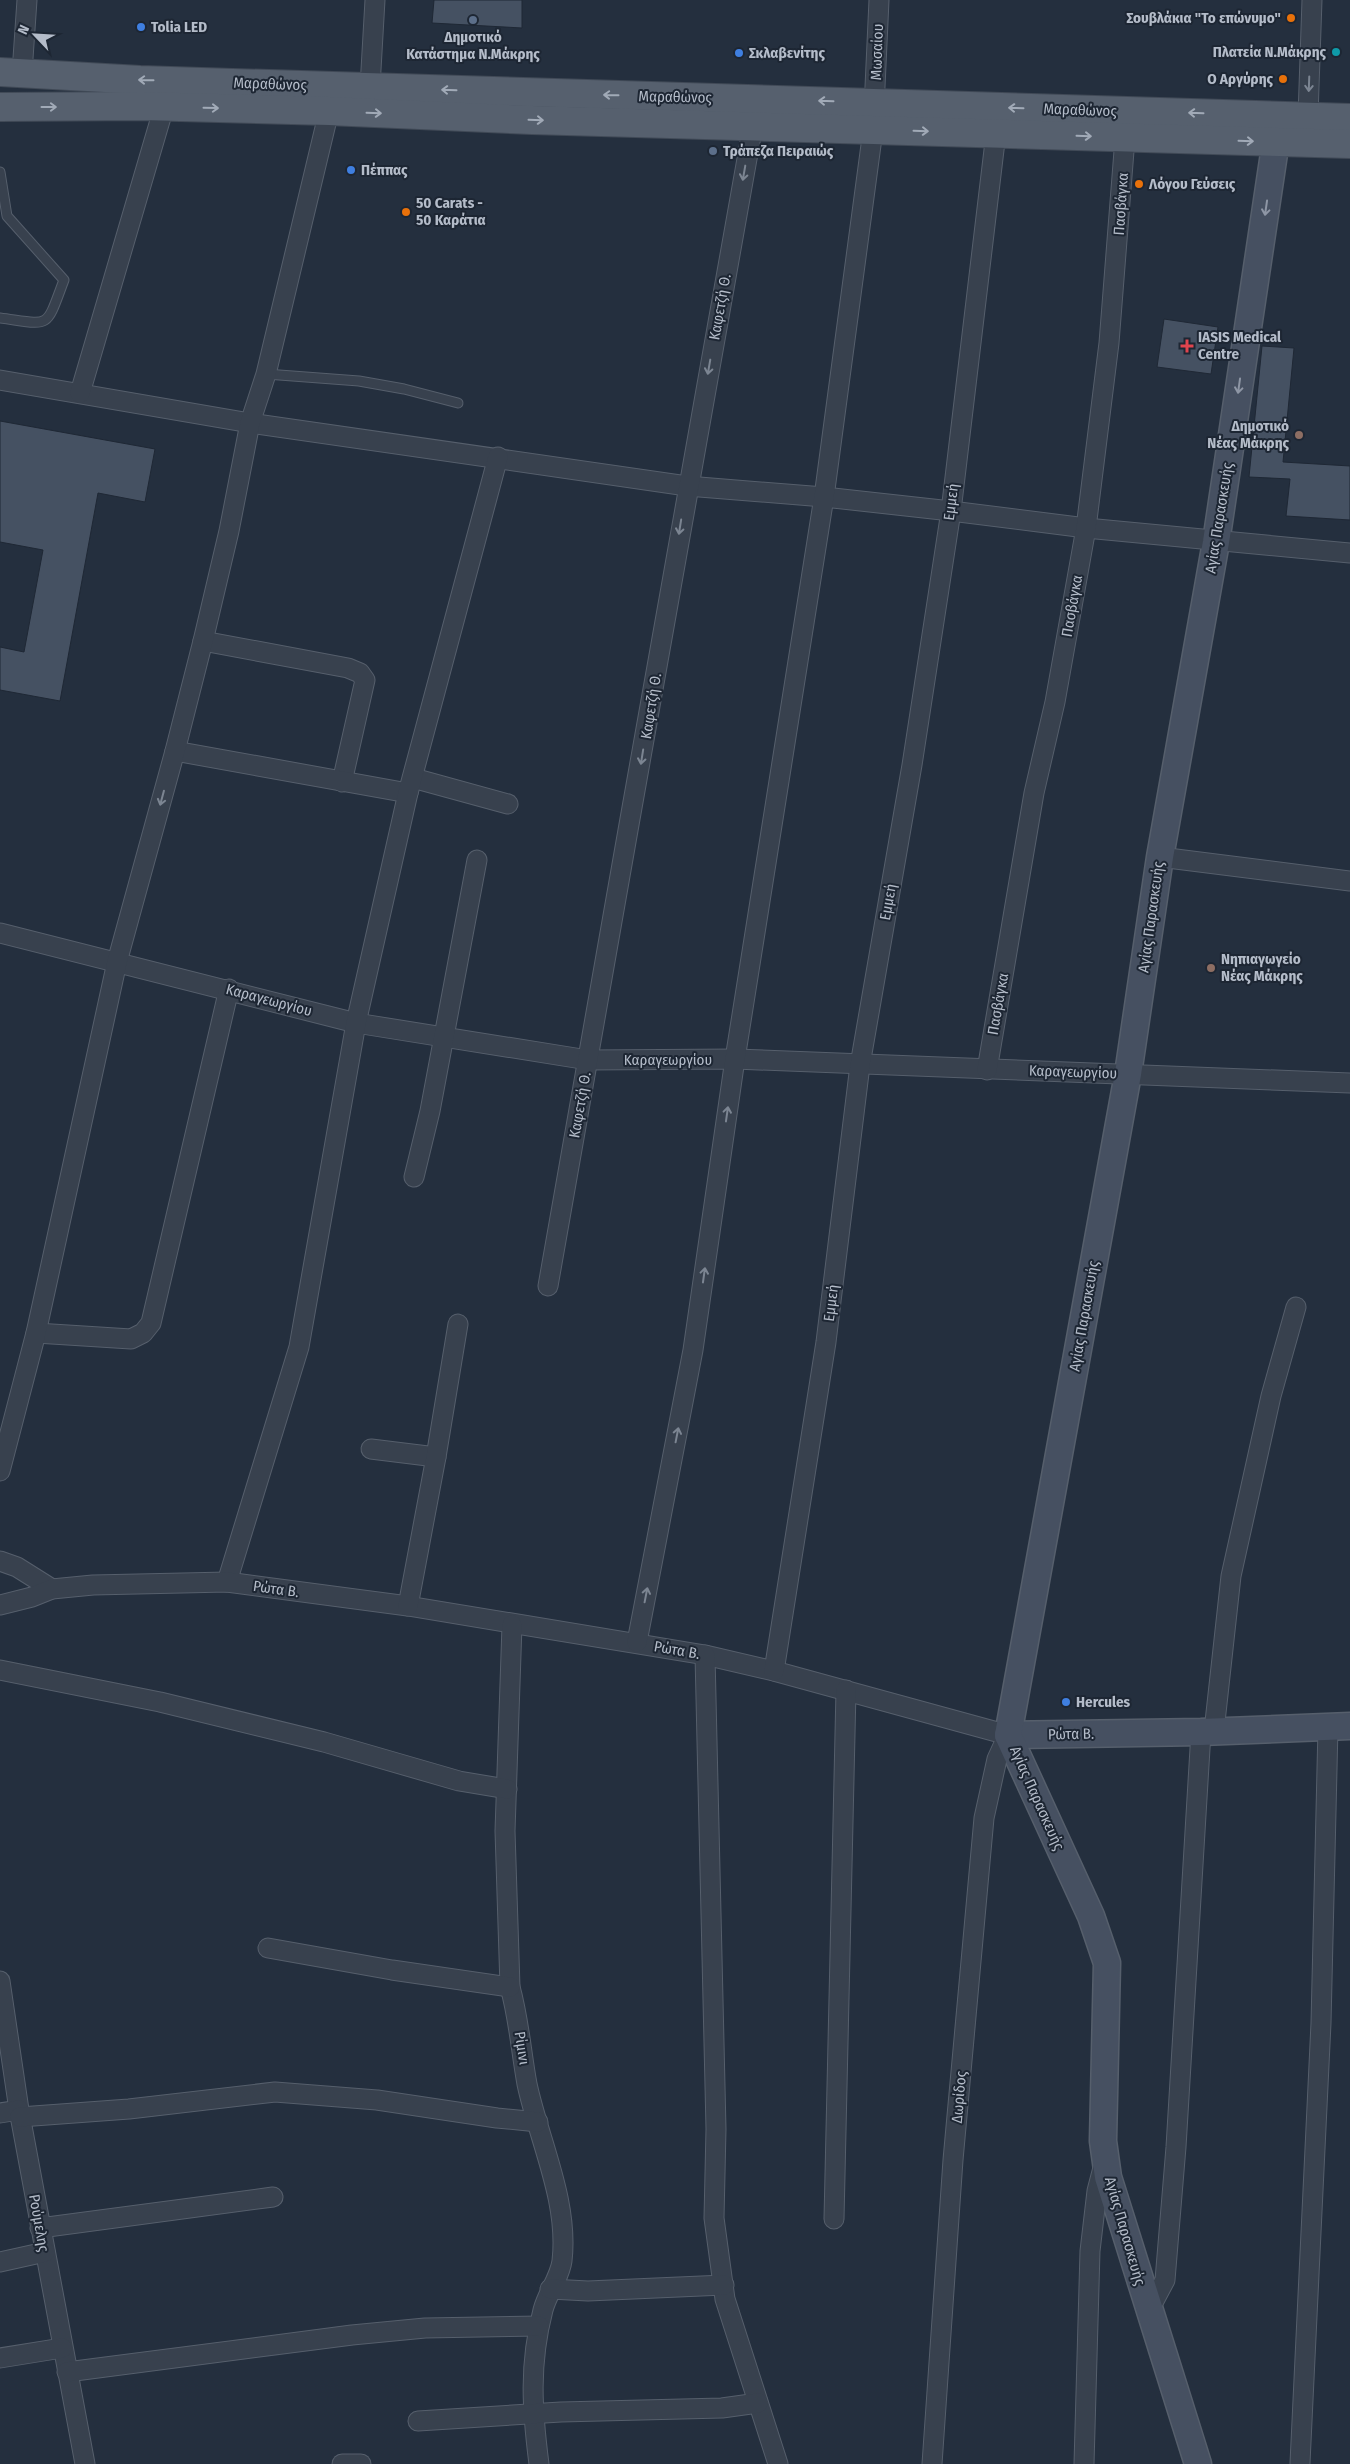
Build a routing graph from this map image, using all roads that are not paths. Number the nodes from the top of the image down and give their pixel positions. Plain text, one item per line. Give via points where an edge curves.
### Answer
1 (27, 0) edge
2 (375, 0) edge
3 (878, 0) edge
4 (1312, 0) edge
5 (11, 73) edge
6 (370, 87) junction
7 (0, 107) edge
8 (164, 107) junction
9 (329, 112) junction
10 (874, 116) junction
11 (1280, 116) junction
12 (1308, 116) junction
13 (1350, 118) edge
14 (753, 125) junction
15 (996, 133) junction
16 (1125, 138) junction
17 (1276, 142) junction
18 (1350, 144) edge
19 (0, 172) edge
20 (0, 318) edge
21 (266, 374) junction
22 (0, 380) edge
23 (80, 392) junction
24 (458, 404) dead end
25 (250, 422) junction
26 (498, 457) junction
27 (687, 486) junction
28 (824, 497) junction
29 (951, 511) junction
30 (1086, 528) junction
31 (1216, 542) junction
32 (1350, 553) edge
33 (203, 641) junction
34 (175, 751) junction
35 (342, 782) junction
36 (410, 786) junction
37 (508, 804) dead end
38 (1160, 857) junction
39 (477, 860) dead end
40 (1350, 881) edge
41 (0, 933) edge
42 (117, 962) junction
43 (229, 989) junction
44 (356, 1023) junction
45 (444, 1036) junction
46 (735, 1059) junction
47 (588, 1060) junction
48 (860, 1066) junction
49 (986, 1070) junction
50 (1128, 1074) junction
51 (1350, 1083) edge
52 (414, 1176) dead end
53 (548, 1286) dead end
54 (1296, 1307) dead end
55 (458, 1324) dead end
56 (36, 1333) junction
57 (371, 1449) dead end
58 (436, 1457) junction
59 (0, 1471) edge
60 (0, 1562) edge
61 (227, 1582) junction
62 (52, 1588) junction
63 (0, 1605) edge
64 (408, 1606) junction
65 (512, 1625) junction
66 (637, 1642) junction
67 (705, 1655) junction
68 (0, 1670) edge
69 (774, 1670) junction
70 (846, 1690) junction
71 (1339, 1727) edge
72 (1208, 1732) junction
73 (1008, 1735) junction
74 (507, 1789) junction
75 (268, 1948) dead end
76 (0, 1981) edge
77 (510, 1987) junction
78 (2, 2015) edge
79 (0, 2114) edge
80 (20, 2114) junction
81 (538, 2122) junction
82 (1106, 2157) junction
83 (273, 2197) dead end
84 (834, 2219) dead end
85 (40, 2228) junction
86 (45, 2252) junction
87 (0, 2262) edge
88 (724, 2285) junction
89 (550, 2288) junction
90 (1148, 2312) junction
91 (539, 2326) junction
92 (62, 2348) junction
93 (0, 2358) edge
94 (67, 2372) junction
95 (758, 2403) junction
96 (532, 2414) junction
97 (418, 2421) dead end
98 (1300, 2463) edge
99 (85, 2464) edge
100 (342, 2464) edge
101 (361, 2464) edge
102 (539, 2464) edge
103 (778, 2464) edge
104 (932, 2464) edge
105 (1084, 2464) edge
106 (1198, 2464) edge

1 - 5 street
2 - 6 street
3 - 10 street, Μωσαίου
4 -> 12 street
6 -> 5 main road, Μαραθώνος
10 -> 6 main road, Μαραθώνος
7 -> 8 main road, Μαραθώνος
8 -> 9 main road, Μαραθώνος
8 - 23 street
9 -> 14 main road, Μαραθώνος
9 - 21 street
11 -> 10 main road, Μαραθώνος
10 - 14 main road, Μαραθώνος
10 -> 15 main road, Μαραθώνος
10 - 28 street, Μωσαίου
11 - 12 main road, Μαραθώνος
11 - 17 street, Αγίας Παρασκευής
12 - 13 main road, Μαραθώνος
14 -> 27 street, Καφετζή Θ.
15 -> 16 main road, Μαραθώνος
15 - 29 street, Εμμεή
16 -> 17 main road, Μαραθώνος
16 - 30 street, Πασβάγκα via 1109,343
17 - 18 main road, Μαραθώνος
17 -> 31 street, Αγίας Παρασκευής
19 - 20 lane via 7,216 64,280 50,318 41,323
21 - 24 lane via 359,381
21 - 25 street
22 - 23 street
23 - 25 street
25 - 26 street
25 - 33 street
26 - 27 street
26 - 36 street
27 - 28 street
27 -> 47 street, Καφετζή Θ.
28 - 29 street
28 - 46 street, Μωσαίου
29 - 30 street
29 - 48 street, Εμμεή via 912,765
30 - 31 street
30 - 49 street, Πασβάγκα via 1053,710 1034,793
31 - 32 street
31 - 38 street, Αγίας Παρασκευής
33 - 34 street
33 - 35 street via 348,668 360,673 365,680
34 - 35 street
34 -> 42 street
35 - 36 street
36 - 37 street
36 - 44 street
38 - 40 street
38 - 50 street, Αγίας Παρασκευής
39 - 45 street
41 - 42 street, Καραγεωργίου
42 - 43 street, Καραγεωργίου
42 - 56 street
43 - 44 street, Καραγεωργίου
43 - 56 street via 151,1323 143,1333 131,1339
44 - 45 street, Καραγεωργίου
44 - 61 street via 299,1347
45 - 47 street, Καραγεωργίου
45 - 52 street
46 - 47 street, Καραγεωργίου
46 - 48 street, Καραγεωργίου
66 -> 46 street, Μωσαίου via 693,1350
47 - 53 street, Καφετζή Θ.
48 - 49 street, Καραγεωργίου
48 - 69 street, Εμμεή via 826,1342
49 - 50 street, Καραγεωργίου
50 - 51 street, Καραγεωργίου
50 - 73 street, Αγίας Παρασκευής
54 - 72 street via 1271,1396 1231,1576
55 - 58 street
56 - 59 street
57 - 58 street
58 - 64 street
60 - 62 street via 17,1567
61 - 62 street, Ρώτα Β.
61 - 64 street, Ρώτα Β.
62 - 63 street, Ρώτα Β.
64 - 65 street, Ρώτα Β.
65 - 66 street, Ρώτα Β.
65 - 74 street, Ρίμινι
66 - 67 street, Ρώτα Β.
67 - 69 street, Ρώτα Β.
67 - 88 street via 716,2120 714,2218
68 - 74 street via 160,1702 324,1742 459,1781
69 - 70 street, Ρώτα Β.
70 - 73 street, Ρώτα Β.
70 - 84 street
71 - 72 street, Ρώτα Β.
71 - 98 street
72 - 73 street, Ρώτα Β.
72 - 90 street via 1165,2280
73 - 82 street, Αγίας Παρασκευής via 1092,1916 1107,1962
73 - 104 street, Δωρίδος via 997,1759 984,1818 953,2160
74 - 77 street, Ρίμινι via 505,1831
75 - 77 street
76 - 78 street, Ρούμελης
77 - 81 street, Ρίμινι
78 - 80 street, Ρούμελης
79 - 80 street
80 - 81 street via 129,2109 275,2092 378,2100
80 - 85 street, Ρούμελης
81 - 89 street, Ρίμινι via 562,2228 562,2263
82 - 90 street, Αγίας Παρασκευής via 1108,2177
82 - 105 street via 1097,2191 1090,2251
83 - 85 street
85 - 86 street, Ρούμελης
86 - 87 street
86 - 92 street, Ρούμελης
88 - 89 street via 588,2292
88 - 95 street via 725,2299
89 - 91 street, Ρίμινι
90 - 106 street, Αγίας Παρασκευής
91 - 94 street via 425,2328 352,2335
91 - 96 street, Ρίμινι via 533,2358
92 - 93 street
92 - 94 street, Ρούμελης
94 - 99 street, Ρούμελης
95 - 96 street via 722,2408
95 - 103 street
96 - 97 street
96 - 102 street, Ρίμινι
100 - 101 street

